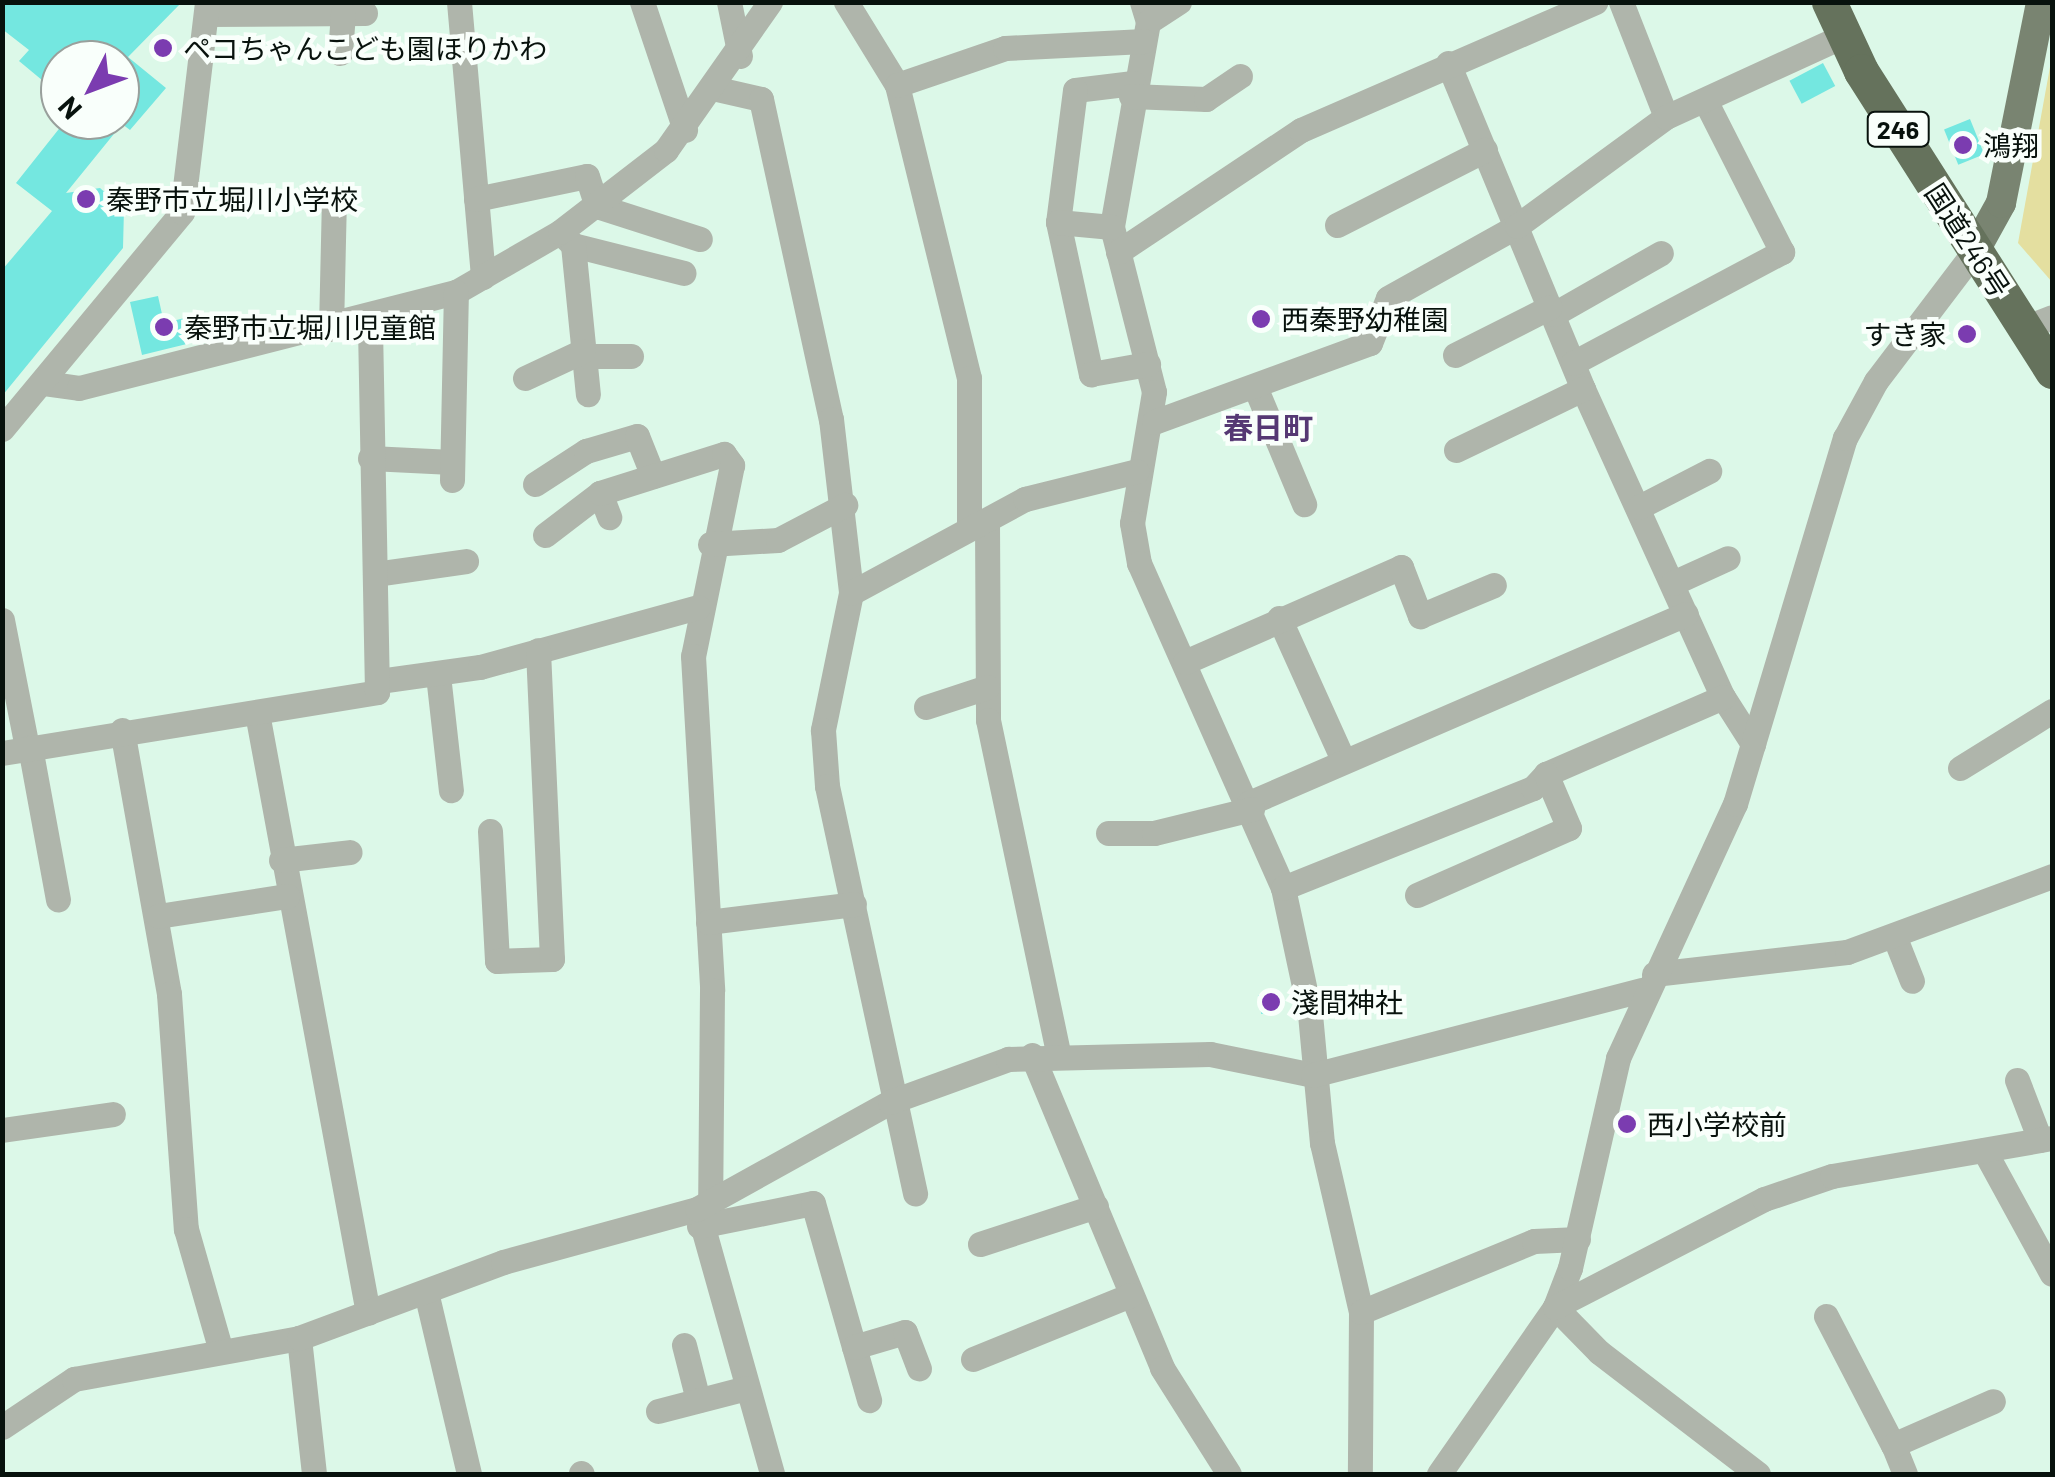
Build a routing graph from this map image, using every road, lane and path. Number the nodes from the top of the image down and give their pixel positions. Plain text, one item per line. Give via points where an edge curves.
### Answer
1 (459, 2) edge
2 (642, 2) edge
3 (729, 2) edge
4 (770, 2) edge
5 (846, 2) edge
6 (1178, 2) edge
7 (1596, 2) edge
8 (1621, 2) edge
9 (1828, 2) edge
10 (2041, 2) edge
11 (207, 8) edge
12 (1145, 22) edge
13 (1843, 36) junction
14 (340, 53) dead end
15 (740, 56) junction
16 (1448, 62) junction
17 (1240, 76) dead end
18 (897, 85) junction
19 (717, 90) junction
20 (1132, 90) junction
21 (1705, 100) junction
22 (1666, 117) junction
23 (685, 130) junction
24 (1485, 150) junction
25 (476, 199) junction
26 (334, 200) dead end
27 (597, 206) junction
28 (1058, 222) junction
29 (1338, 225) dead end
30 (1517, 226) junction
31 (1112, 227) junction
32 (700, 238) dead end
33 (567, 239) junction
34 (1118, 252) junction
35 (1974, 252) junction
36 (1661, 253) dead end
37 (684, 273) dead end
38 (483, 277) junction
39 (456, 292) junction
40 (1552, 311) junction
41 (370, 320) junction
42 (2038, 322) edge
43 (331, 329) junction
44 (584, 353) junction
45 (1455, 355) dead end
46 (632, 356) dead end
47 (1574, 362) junction
48 (1148, 364) junction
49 (2052, 372) edge
50 (525, 378) dead end
51 (44, 383) junction
52 (1256, 389) junction
53 (1584, 389) junction
54 (588, 394) dead end
55 (1154, 422) junction
56 (2, 429) edge
57 (1456, 450) dead end
58 (370, 458) junction
59 (1137, 471) junction
60 (1708, 471) dead end
61 (653, 476) junction
62 (535, 484) dead end
63 (1304, 504) dead end
64 (846, 505) junction
65 (1639, 507) junction
66 (978, 525) junction
67 (545, 535) dead end
68 (710, 544) junction
69 (1728, 558) dead end
70 (466, 562) dead end
71 (374, 574) junction
72 (1673, 584) junction
73 (1494, 585) dead end
74 (851, 593) junction
75 (698, 607) junction
76 (1686, 614) junction
77 (1280, 618) junction
78 (2, 620) edge
79 (538, 650) junction
80 (1185, 662) junction
81 (438, 675) junction
82 (379, 681) junction
83 (987, 687) junction
84 (1722, 696) junction
85 (926, 706) dead end
86 (2052, 711) edge
87 (257, 712) junction
88 (122, 730) junction
89 (1754, 744) junction
90 (20, 749) edge
91 (1344, 760) junction
92 (1960, 768) dead end
93 (1546, 774) junction
94 (458, 775) dead end
95 (1251, 806) junction
96 (490, 831) dead end
97 (1108, 833) dead end
98 (350, 852) dead end
99 (281, 860) junction
100 (2052, 876) edge
101 (1283, 888) junction
102 (1417, 895) dead end
103 (287, 896) junction
104 (58, 899) dead end
105 (854, 904) junction
106 (158, 916) junction
107 (708, 922) junction
108 (1896, 938) junction
109 (1912, 981) dead end
110 (1648, 982) junction
111 (1058, 1051) junction
112 (1032, 1054) junction
113 (1313, 1075) junction
114 (2018, 1080) dead end
115 (890, 1102) junction
116 (113, 1114) dead end
117 (2, 1130) edge
118 (2046, 1139) edge
119 (1984, 1150) junction
120 (915, 1194) dead end
121 (1096, 1206) junction
122 (702, 1213) junction
123 (1578, 1239) junction
124 (980, 1244) dead end
125 (2052, 1274) edge
126 (426, 1292) junction
127 (1131, 1295) junction
128 (1555, 1306) junction
129 (1361, 1312) junction
130 (368, 1314) junction
131 (1826, 1316) dead end
132 (299, 1338) junction
133 (684, 1346) dead end
134 (854, 1348) junction
135 (221, 1351) junction
136 (973, 1359) dead end
137 (919, 1368) dead end
138 (746, 1388) junction
139 (698, 1400) junction
140 (869, 1400) dead end
141 (1993, 1401) dead end
142 (658, 1411) dead end
143 (2, 1427) edge
144 (1893, 1445) junction
145 (314, 1474) edge
146 (469, 1474) edge
147 (772, 1474) edge
148 (1228, 1474) edge
149 (1360, 1474) edge
150 (1439, 1474) edge
151 (1758, 1474) edge
152 (1905, 1474) edge

1 - 25 street
2 - 23 street
3 - 15 street
4 - 15 street
5 - 18 street
6 - 12 street
7 - 16 street
8 - 22 street
9 - 13 highway, 国道246号 / 246
10 - 35 main road via 2002,203
11 - 14 street via 354,13
11 - 51 street via 182,212
12 - 18 street via 1005,48
12 - 20 street
13 - 21 street
13 - 35 highway, 国道246号 / 246
15 - 19 street
16 - 24 street
16 - 34 street via 1302,130
17 - 20 street via 1206,99
18 - 66 street via 969,378
19 - 23 street
19 - 64 street via 761,99
20 - 28 street via 1075,90
20 - 31 street
21 - 22 street
21 - 47 street via 1782,252
22 - 30 street
23 - 27 street
24 - 29 street
24 - 30 street
25 - 27 street via 586,176
25 - 38 street
26 - 43 street
27 - 32 street
27 - 33 street
28 - 31 street
28 - 48 street via 1091,374
30 - 40 street
30 - 52 street via 1388,298 1370,342
31 - 34 street
33 - 37 street
33 - 38 street
33 - 44 street
34 - 48 street
35 - 42 highway, 国道246号 / 246
35 - 89 street via 1876,381 1846,438
36 - 40 street
38 - 39 street
39 - 41 street
39 - 58 street via 452,471
40 - 45 street
40 - 47 street
41 - 43 street
41 - 58 street
42 - 49 highway, 国道246号 / 246
43 - 51 street via 79,388
44 - 46 street
44 - 50 street
44 - 54 street
47 - 53 street
48 - 55 street
51 - 56 street
52 - 55 street
52 - 63 street
53 - 57 street
53 - 65 street
55 - 59 street
58 - 71 street
59 - 66 street via 1025,499
59 - 80 street via 1139,563
60 - 65 street
61 - 62 street via 637,436 586,450
61 - 67 street
61 - 68 street via 724,454 732,465
64 - 68 street via 778,540
64 - 74 street
65 - 72 street
66 - 74 street
66 - 83 street via 994,598
68 - 75 street
69 - 72 street
70 - 71 street
71 - 82 street
72 - 76 street
73 - 77 street via 1420,616 1401,567
74 - 105 street via 822,730
75 - 79 street
75 - 107 street via 694,702
76 - 84 street
76 - 91 street
77 - 80 street
77 - 91 street
78 - 90 street via 19,649
79 - 81 street
79 - 96 street via 552,959 497,960
80 - 95 street
81 - 82 street
81 - 94 street
82 - 87 street via 370,694
83 - 85 street
83 - 111 street
84 - 89 street
84 - 93 street
86 - 92 street
87 - 88 street
87 - 99 street
88 - 90 street
88 - 106 street
89 - 110 street
90 - 104 street via 62,872
91 - 95 street
93 - 101 street via 1534,788
93 - 102 street via 1568,828
95 - 97 street via 1154,832
95 - 101 street
98 - 99 street
99 - 103 street
100 - 108 street
101 - 113 street
103 - 106 street
103 - 130 street
105 - 107 street
105 - 115 street
106 - 135 street via 187,1169 184,1212
107 - 122 street
108 - 109 street
108 - 110 street
110 - 113 street
110 - 123 street
111 - 112 street
111 - 113 street via 1210,1054
112 - 115 street
112 - 121 street
113 - 129 street
114 - 118 street
115 - 120 street
115 - 122 street
116 - 117 street
118 - 119 street
119 - 125 street
119 - 128 street via 1832,1176 1764,1199
121 - 124 street
121 - 127 street
122 - 126 street
122 - 134 street via 813,1203
122 - 138 street
123 - 128 street
123 - 129 street via 1534,1241
126 - 130 street
126 - 146 street
127 - 136 street
127 - 148 street via 1162,1368
128 - 150 street
128 - 151 street via 1599,1352
129 - 149 street
130 - 132 street
131 - 144 street
132 - 135 street
132 - 145 street
133 - 139 street
134 - 137 street via 905,1332
134 - 140 street
135 - 143 street via 74,1379
138 - 139 street
138 - 147 street
139 - 142 street
141 - 144 street
144 - 152 street

